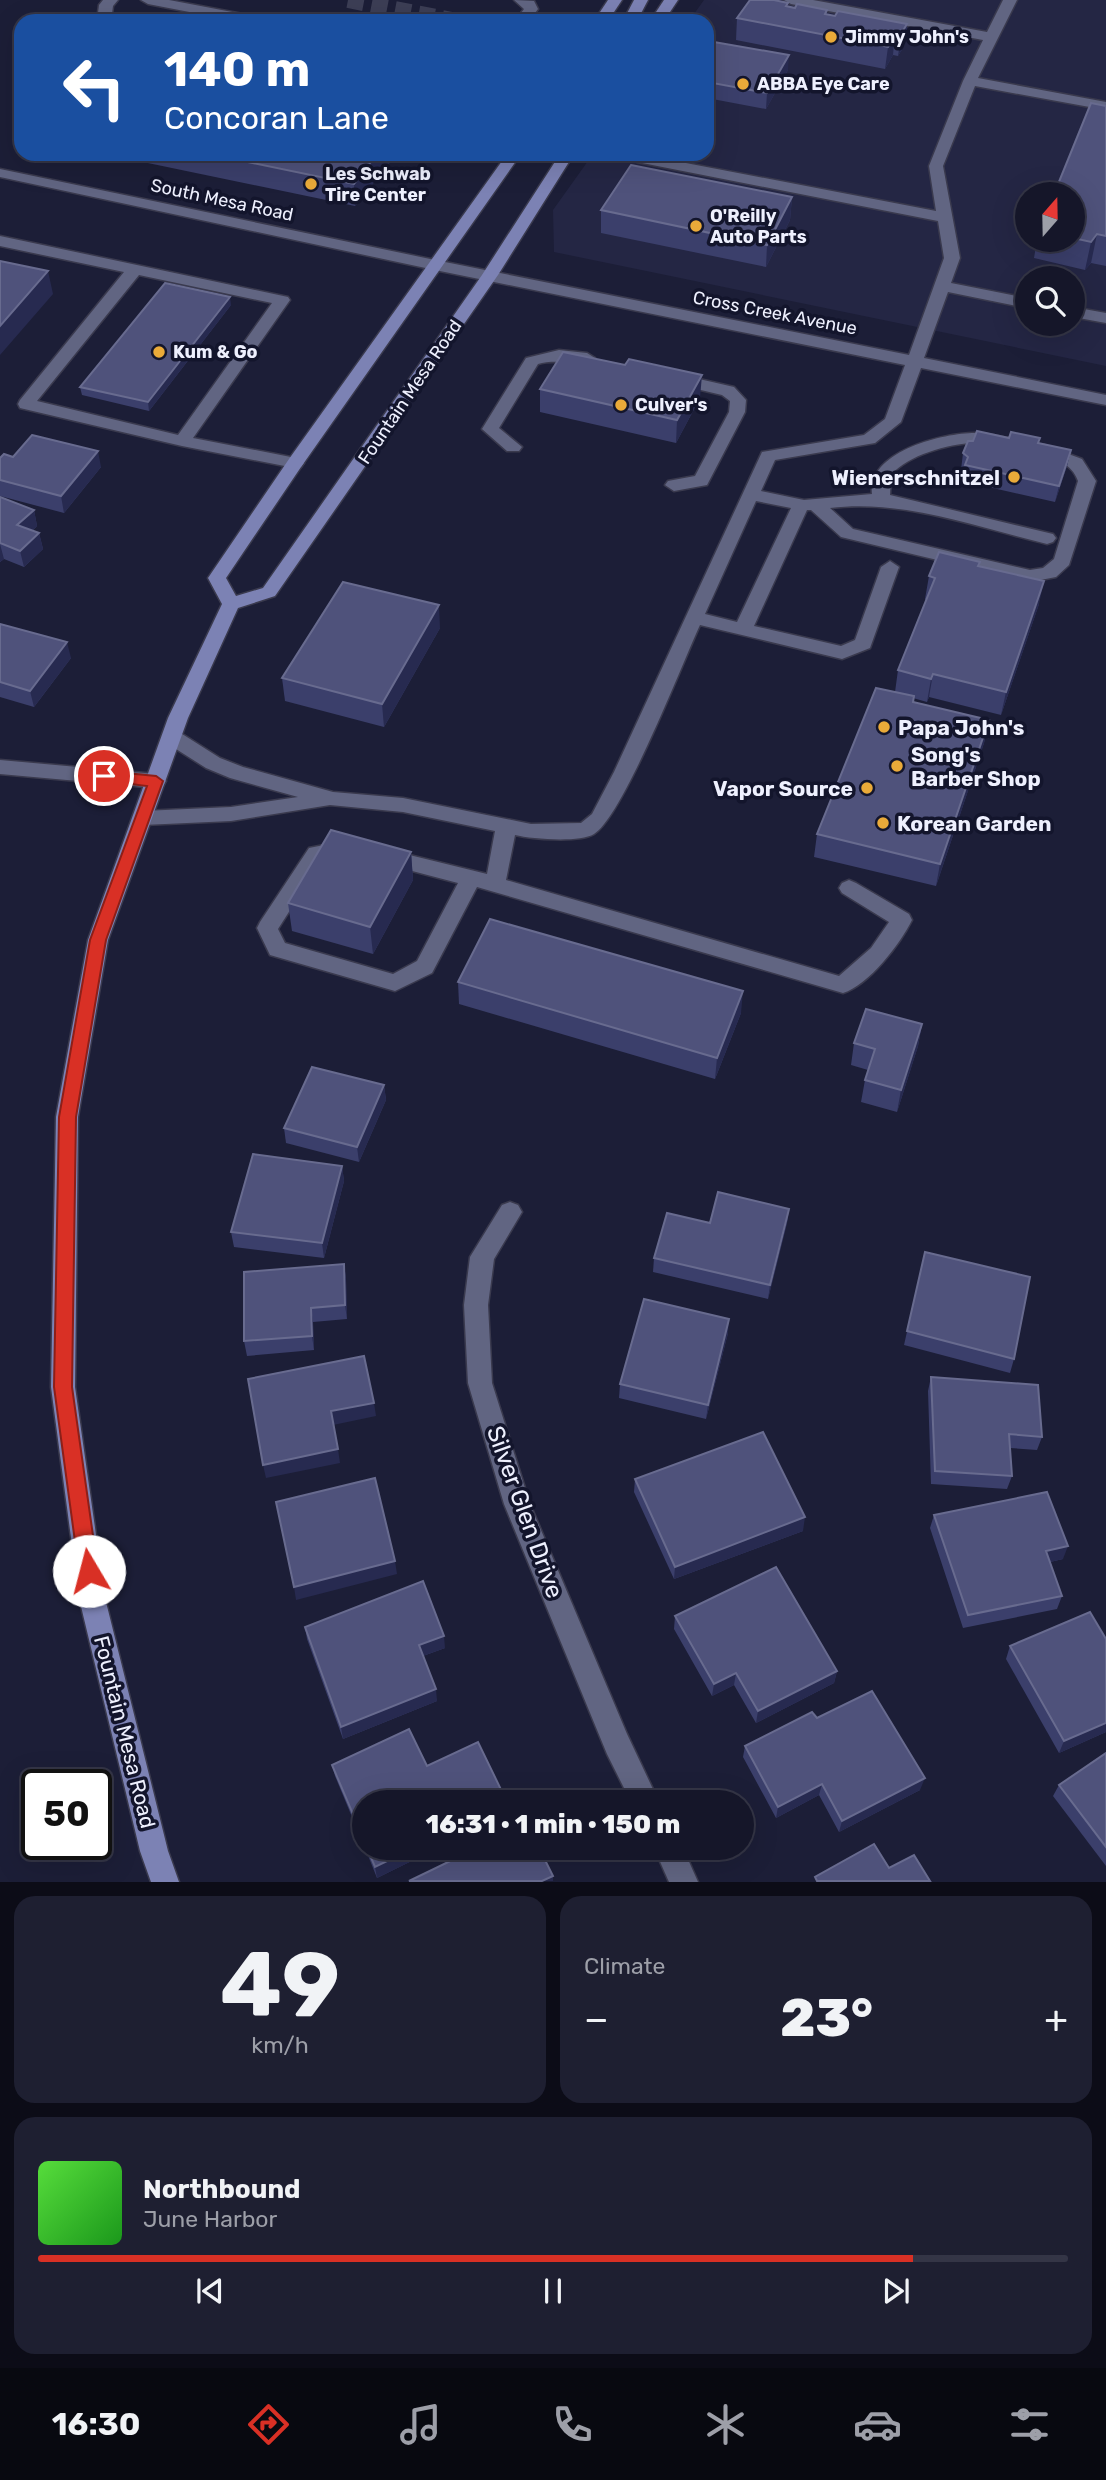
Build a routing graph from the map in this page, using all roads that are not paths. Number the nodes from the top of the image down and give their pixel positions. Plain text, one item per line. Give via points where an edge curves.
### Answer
1 (148, 0) edge
2 (521, 0) edge
3 (790, 0) edge
4 (1010, 0) edge
5 (221, 14) edge
6 (527, 14) edge
7 (991, 37) junction
8 (970, 81) junction
9 (1106, 106) edge
10 (509, 161) edge
11 (563, 161) edge
12 (652, 161) edge
13 (0, 172) edge
14 (945, 216) junction
15 (0, 241) edge
16 (435, 265) junction
17 (135, 269) junction
18 (490, 275) junction
19 (943, 286) junction
20 (1015, 301) edge
21 (1085, 314) edge
22 (1106, 318) edge
23 (601, 361) edge
24 (914, 361) junction
25 (652, 373) edge
26 (1106, 400) edge
27 (182, 441) junction
28 (513, 447) dead end
29 (295, 463) junction
30 (674, 485) dead end
31 (751, 494) junction
32 (882, 500) junction
33 (808, 505) junction
34 (1047, 538) dead end
35 (890, 567) dead end
36 (231, 604) junction
37 (695, 618) junction
38 (743, 629) junction
39 (172, 737) junction
40 (0, 767) edge
41 (156, 781) junction
42 (333, 799) junction
43 (143, 818) junction
44 (506, 827) junction
45 (471, 878) junction
46 (495, 884) junction
47 (849, 888) dead end
48 (510, 1212) dead end
49 (639, 1790) edge
50 (674, 1860) edge
51 (165, 1881) edge
52 (684, 1881) edge

1 - 5 street
2 - 6 street via 531,9
3 - 7 street
4 - 7 street
7 - 8 street
8 - 9 street
8 - 14 street via 936,166
10 - 16 main road
11 - 18 main road, Fountain Mesa Road
12 - 14 street
13 - 16 street, South Mesa Road
14 - 19 street via 952,258
15 - 17 street
16 - 18 street, Cross Creek Avenue
16 - 29 main road
17 - 27 street via 282,300
17 - 27 street via 26,404
18 - 24 street, Cross Creek Avenue
18 - 36 main road, Fountain Mesa Road via 269,592
19 - 20 street
19 - 24 street
21 - 22 street
23 - 28 street via 575,355 532,361 490,429
24 - 26 street, Cross Creek Avenue
24 - 31 street via 892,422 869,439 768,456
25 - 30 street via 728,391 738,400 737,412 701,481
27 - 29 street
29 - 36 main road via 217,578
31 - 33 street
31 - 37 street
32 - 33 street
32 - 33 street via 879,482 884,470 898,460 951,441 977,438 1060,455 1084,469 1087,481 1063,561 1045,575 1030,576 848,533
32 - 34 street
33 - 38 street
35 - 38 street via 863,644 842,653
36 - 39 main road, Fountain Mesa Road
37 - 38 street
37 - 44 street via 599,819 585,830
39 - 41 main road, Fountain Mesa Road
39 - 42 street via 237,773
40 - 41 street
41 - 43 main road, Fountain Mesa Road
42 - 43 street via 231,814
42 - 44 street via 403,805
43 - 51 main road, Fountain Mesa Road via 98,940 67,1117 63,1387 92,1598
44 - 46 street
45 - 45 street via 350,849 316,853 267,928 276,949 395,983 425,967
45 - 46 street
46 - 47 street via 843,985 878,954 902,920
48 - 49 street, Silver Glen Drive via 482,1257 476,1305 480,1383 517,1504
50 - 52 street

